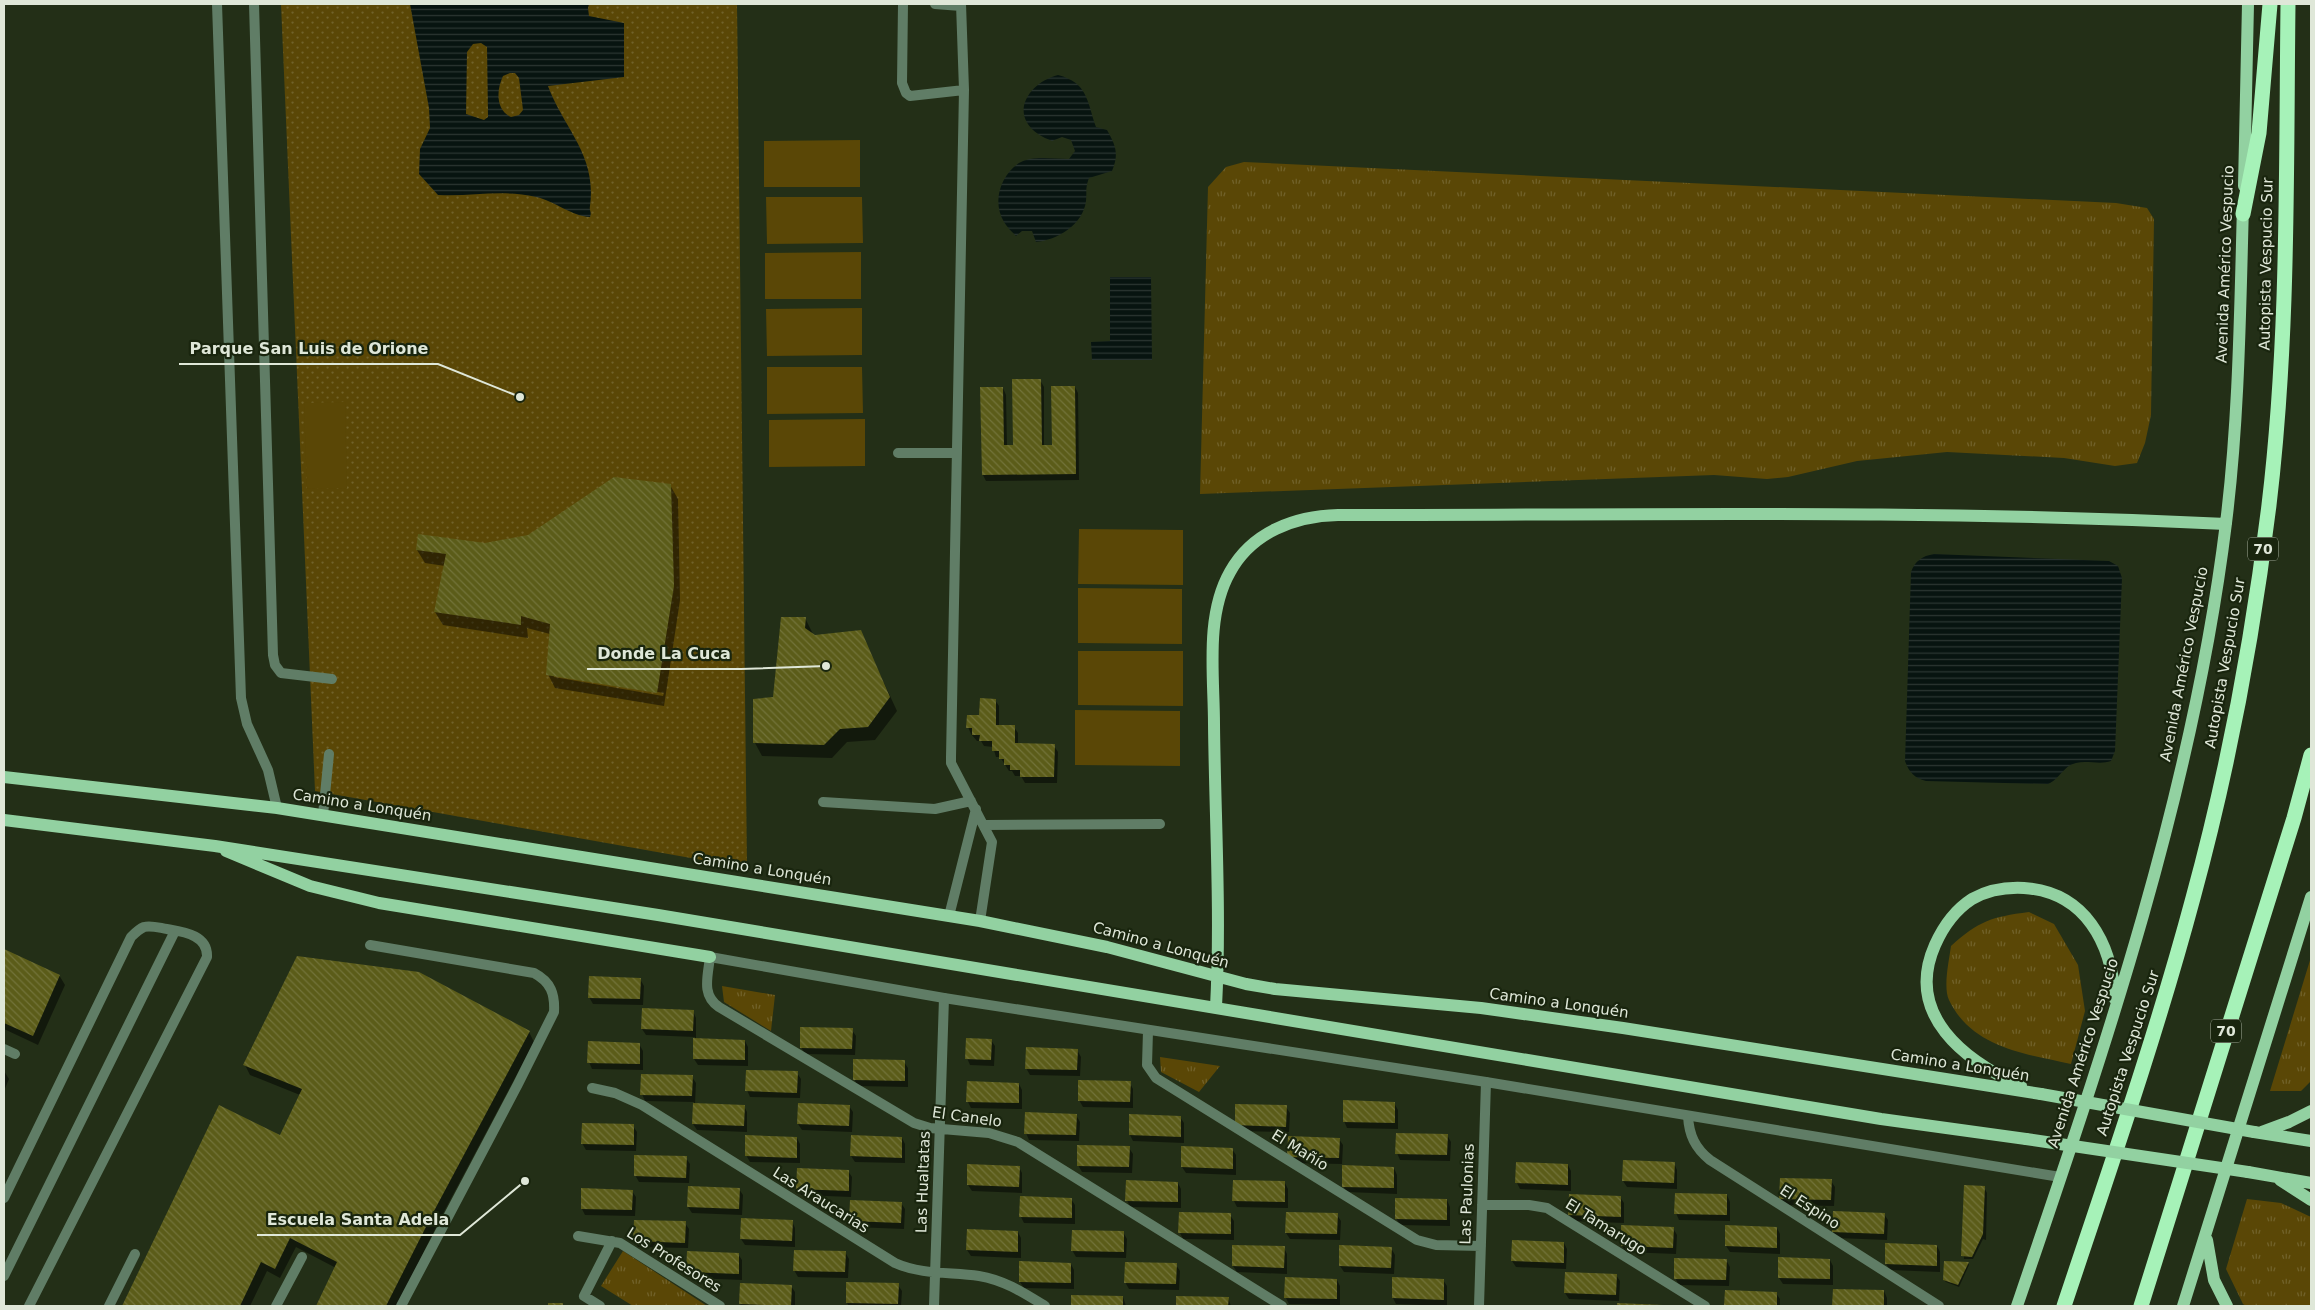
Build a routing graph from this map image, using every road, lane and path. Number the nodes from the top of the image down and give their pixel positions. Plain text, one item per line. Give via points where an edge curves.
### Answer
1 (217, 4) edge
2 (254, 4) edge
3 (902, 4) edge
4 (935, 4) edge
5 (2248, 4) edge
6 (2270, 4) edge
7 (2288, 4) edge
8 (961, 5) edge
9 (964, 90) junction
10 (2243, 214) junction
11 (898, 453) dead end
12 (957, 453) junction
13 (2226, 524) junction
14 (332, 679) dead end
15 (329, 754) dead end
16 (2311, 756) edge
17 (4, 777) edge
18 (824, 802) dead end
19 (974, 805) junction
20 (276, 808) junction
21 (323, 815) junction
22 (4, 820) edge
23 (985, 824) junction
24 (1160, 824) dead end
25 (215, 846) junction
26 (2311, 897) edge
27 (949, 916) junction
28 (980, 921) junction
29 (175, 931) junction
30 (370, 945) dead end
31 (710, 957) junction
32 (1217, 976) junction
33 (944, 998) junction
34 (1216, 1007) junction
35 (2115, 1007) junction
36 (1148, 1031) junction
37 (4, 1049) edge
38 (15, 1054) dead end
39 (1486, 1082) junction
40 (592, 1088) dead end
41 (2039, 1094) junction
42 (2311, 1111) edge
43 (1688, 1116) junction
44 (940, 1130) junction
45 (2257, 1132) junction
46 (2311, 1141) edge
47 (2274, 1176) junction
48 (2060, 1177) junction
49 (2311, 1183) edge
50 (4, 1198) edge
51 (2311, 1200) edge
52 (1482, 1205) junction
53 (2207, 1232) junction
54 (578, 1236) dead end
55 (612, 1241) junction
56 (1480, 1246) junction
57 (135, 1254) dead end
58 (302, 1257) dead end
59 (935, 1273) junction
60 (4, 1276) edge
61 (2025, 1283) junction
62 (29, 1306) edge
63 (109, 1306) edge
64 (276, 1306) edge
65 (401, 1306) edge
66 (600, 1306) edge
67 (720, 1306) edge
68 (934, 1306) edge
69 (1045, 1306) edge
70 (1282, 1306) edge
71 (1479, 1306) edge
72 (1705, 1306) edge
73 (1939, 1306) edge
74 (2012, 1306) edge
75 (2017, 1306) edge
76 (2064, 1306) edge
77 (2141, 1306) edge
78 (2184, 1306) edge
79 (2227, 1306) edge

1 - 20 street via 241,698 247,724 268,770
2 - 14 street via 273,655 281,673
3 - 9 street via 902,83 906,93 910,96
4 - 8 street
5 - 10 main road, Avenida Américo Vespucio
6 - 10 highway via 2258,133
7 - 76 highway, Autopista Vespucio Sur / 70 via 2282,354 2269,503 2247,650 2194,896 2155,1029
8 - 9 street
9 - 12 street
10 - 13 main road, Avenida Américo Vespucio via 2238,387
11 - 12 street
12 - 19 street via 951,763
13 - 32 main road via 2099,517 1924,515 1338,515 1287,523 1259,539 1238,559 1223,586 1216,619
13 - 35 main road, Avenida Américo Vespucio via 2179,778 2155,874
15 - 21 street
16 - 77 highway, 70
17 - 20 main road, Camino a Lonquén
18 - 19 street via 935,809
19 - 23 street
19 - 27 street
20 - 21 main road, Camino a Lonquén
21 - 27 main road, Camino a Lonquén
22 - 25 main road
23 - 24 street
23 - 28 street via 992,842
25 - 31 main road via 284,877 362,899
25 - 34 main road
26 - 53 main road
27 - 28 main road, Camino a Lonquén
28 - 32 main road, Camino a Lonquén via 1107,947
29 - 50 street via 145,926 131,937
29 - 60 street
29 - 62 street via 190,934 204,943 207,957
30 - 65 street via 534,973 552,988 555,999 554,1012 518,1084
31 - 33 street
31 - 44 street, El Canelo via 706,988 714,1003 914,1123
32 - 34 main road
32 - 41 main road, Camino a Lonquén via 1275,989 1481,1008 1623,1028
33 - 36 street
33 - 44 street, Las Hualtatas
34 - 47 main road, bridge via 1881,1119
35 - 41 main road via 2111,966 2099,936 2084,914 2063,899 2030,889 1999,889 1974,898 1950,919 1940,934 1928,966 1929,999 1934,1015 1948,1038 1968,1057 1999,1077
35 - 48 main road, Avenida Américo Vespucio
36 - 39 street
36 - 56 street, El Mañío via 1146,1060 1156,1078 1417,1240 1436,1245
37 - 38 street
39 - 43 street
39 - 52 street, Las Paulonias
40 - 59 street, Las Araucarias via 615,1093 642,1105 895,1263 919,1272
41 - 45 main road, Camino a Lonquén, bridge
42 - 45 main road
43 - 48 street
43 - 73 street, El Espino via 1691,1138 1702,1154
44 - 59 street, Las Hualtatas
44 - 70 street, El Canelo via 989,1132 1018,1142
45 - 46 main road, Camino a Lonquén
47 - 49 main road
47 - 51 main road
48 - 61 main road, Avenida Américo Vespucio
52 - 56 street, Las Paulonias
52 - 72 street, El Tamarugo via 1547,1208
53 - 78 main road
53 - 79 main road via 2214,1280
54 - 55 street, Los Profesores
55 - 66 street, Los Profesores via 584,1296
55 - 67 street, Los Profesores
56 - 71 street, Las Paulonias
57 - 63 street
58 - 64 street
59 - 68 street, Las Hualtatas
59 - 69 street, Las Araucarias via 999,1281
61 - 74 main road
61 - 75 main road, Avenida Américo Vespucio

